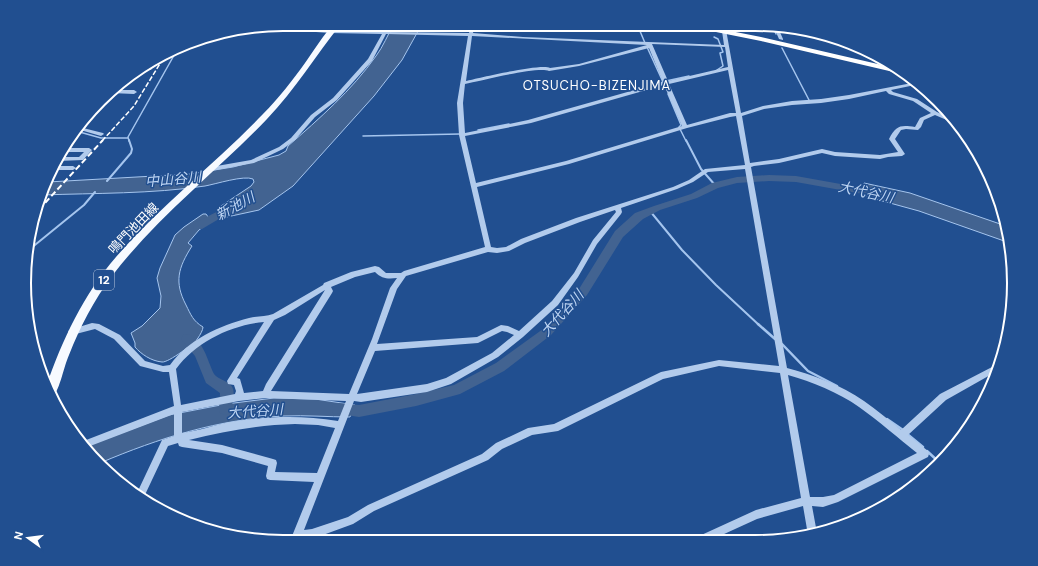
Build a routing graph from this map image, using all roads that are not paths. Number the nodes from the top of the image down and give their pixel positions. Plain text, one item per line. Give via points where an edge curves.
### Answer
1 (330, 31) edge
2 (364, 31) edge
3 (471, 31) edge
4 (724, 31) edge
5 (735, 31) edge
6 (739, 31) edge
7 (778, 32) edge
8 (385, 33) junction
9 (470, 35) junction
10 (781, 39) junction
11 (649, 44) junction
12 (726, 46) junction
13 (875, 62) edge
14 (729, 68) junction
15 (888, 69) edge
16 (463, 83) junction
17 (666, 83) junction
18 (910, 85) edge
19 (888, 90) junction
20 (119, 92) edge
21 (134, 92) dead end
22 (935, 113) junction
23 (737, 115) junction
24 (944, 117) edge
25 (685, 127) junction
26 (83, 129) edge
27 (101, 134) dead end
28 (462, 135) junction
29 (69, 150) edge
30 (64, 159) edge
31 (59, 168) edge
32 (73, 168) dead end
33 (747, 168) junction
34 (210, 170) junction
35 (474, 186) junction
36 (618, 207) junction
37 (488, 249) junction
38 (401, 276) junction
39 (326, 285) junction
40 (271, 318) junction
41 (72, 332) junction
42 (520, 335) junction
43 (372, 348) junction
44 (172, 368) junction
45 (783, 370) junction
46 (991, 370) edge
47 (53, 385) edge
48 (266, 394) junction
49 (231, 398) junction
50 (350, 400) junction
51 (178, 410) junction
52 (342, 422) junction
53 (902, 435) junction
54 (179, 437) junction
55 (89, 443) edge
56 (320, 478) junction
57 (142, 492) edge
58 (806, 501) junction
59 (811, 528) edge
60 (298, 535) edge
61 (309, 535) edge
62 (711, 535) edge

1 - 34 main road, 鳴門池田線 / 12 via 291,88 265,118
2 - 8 street
3 - 9 street
4 - 12 street
5 - 15 highway
6 - 10 highway
7 - 10 street
8 - 9 street
8 - 34 street via 374,55 348,85 292,139 252,162
9 - 11 street
9 - 16 street
10 - 13 highway
11 - 12 street
11 - 16 street via 569,68 534,69
11 - 17 street
12 - 14 street
14 - 17 street
14 - 23 street
16 - 28 street via 460,104
17 - 25 street
17 - 28 street via 529,122
18 - 19 street
19 - 22 street via 915,100
19 - 23 street via 821,102 770,106
20 - 21 street
22 - 24 street
22 - 33 street via 922,119 916,129 902,127 896,132 892,139 902,154 880,157 822,151 753,164
23 - 25 street
23 - 33 street
25 - 35 street via 567,163
26 - 27 street
28 - 35 street
29 - 30 street via 89,150 81,159
31 - 32 street
33 - 36 street via 707,170 675,188
33 - 45 street
34 - 41 main road, 鳴門池田線 / 12 via 145,232 120,260 90,301
35 - 37 street
36 - 37 street via 536,236 507,250
36 - 42 street via 619,212 595,242 564,292
37 - 38 street
38 - 39 street via 386,277 375,269 348,275
38 - 43 street via 394,288
39 - 40 street
39 - 48 street via 329,291
40 - 44 street via 249,321 217,332 183,355
40 - 49 street via 231,381 239,385
41 - 44 street via 96,326 117,337 143,364 163,369
41 - 47 main road, 鳴門池田線 / 12
42 - 43 street via 501,328 478,340
42 - 50 street via 495,355 448,381 427,388
43 - 50 street
44 - 51 street
45 - 53 street via 810,378 849,396
45 - 58 street
45 - 61 street via 719,363 661,376 555,428 531,431 500,446 485,457 372,508 350,521
46 - 53 street via 943,397
48 - 49 street
48 - 50 street
49 - 51 street
50 - 52 street
51 - 54 street
51 - 55 street
52 - 54 street via 308,420 240,423
52 - 56 street
53 - 58 street via 925,454 835,499 823,502
54 - 56 street via 182,443 222,449 273,463 270,476
54 - 57 street via 165,443
56 - 60 street
58 - 59 street
58 - 62 street via 756,515

